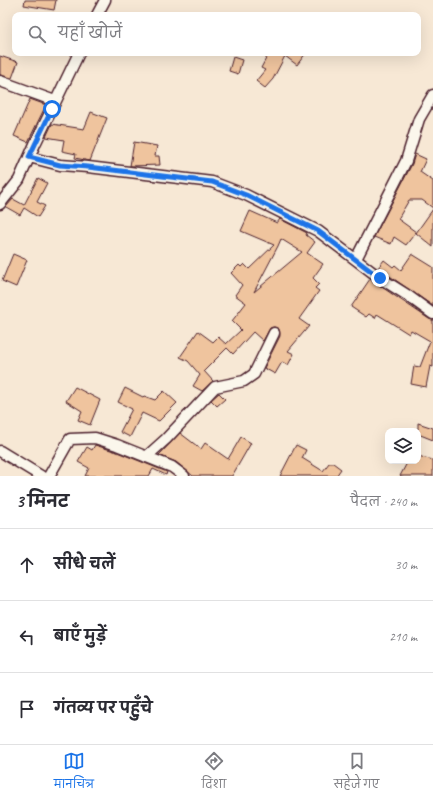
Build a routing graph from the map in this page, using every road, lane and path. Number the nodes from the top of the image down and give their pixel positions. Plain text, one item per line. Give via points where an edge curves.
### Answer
1 (104, 0) edge
2 (98, 12) edge
3 (78, 56) edge
4 (0, 81) edge
5 (433, 94) edge
6 (56, 101) junction
7 (29, 157) junction
8 (0, 204) edge
9 (356, 259) junction
10 (433, 314) edge
11 (274, 333) dead end
12 (0, 451) edge
13 (146, 457) junction
14 (41, 476) edge
15 (49, 476) edge
16 (184, 476) edge

1 - 2 street
3 - 6 street
4 - 6 street
5 - 9 street via 419,119 406,161
6 - 7 street
7 - 8 street via 19,180
7 - 9 street via 60,165 212,182 246,195 318,231
9 - 10 street
11 - 13 street via 254,374 244,381 215,387
12 - 14 street
13 - 15 street via 95,438 70,439
13 - 16 street via 172,467

